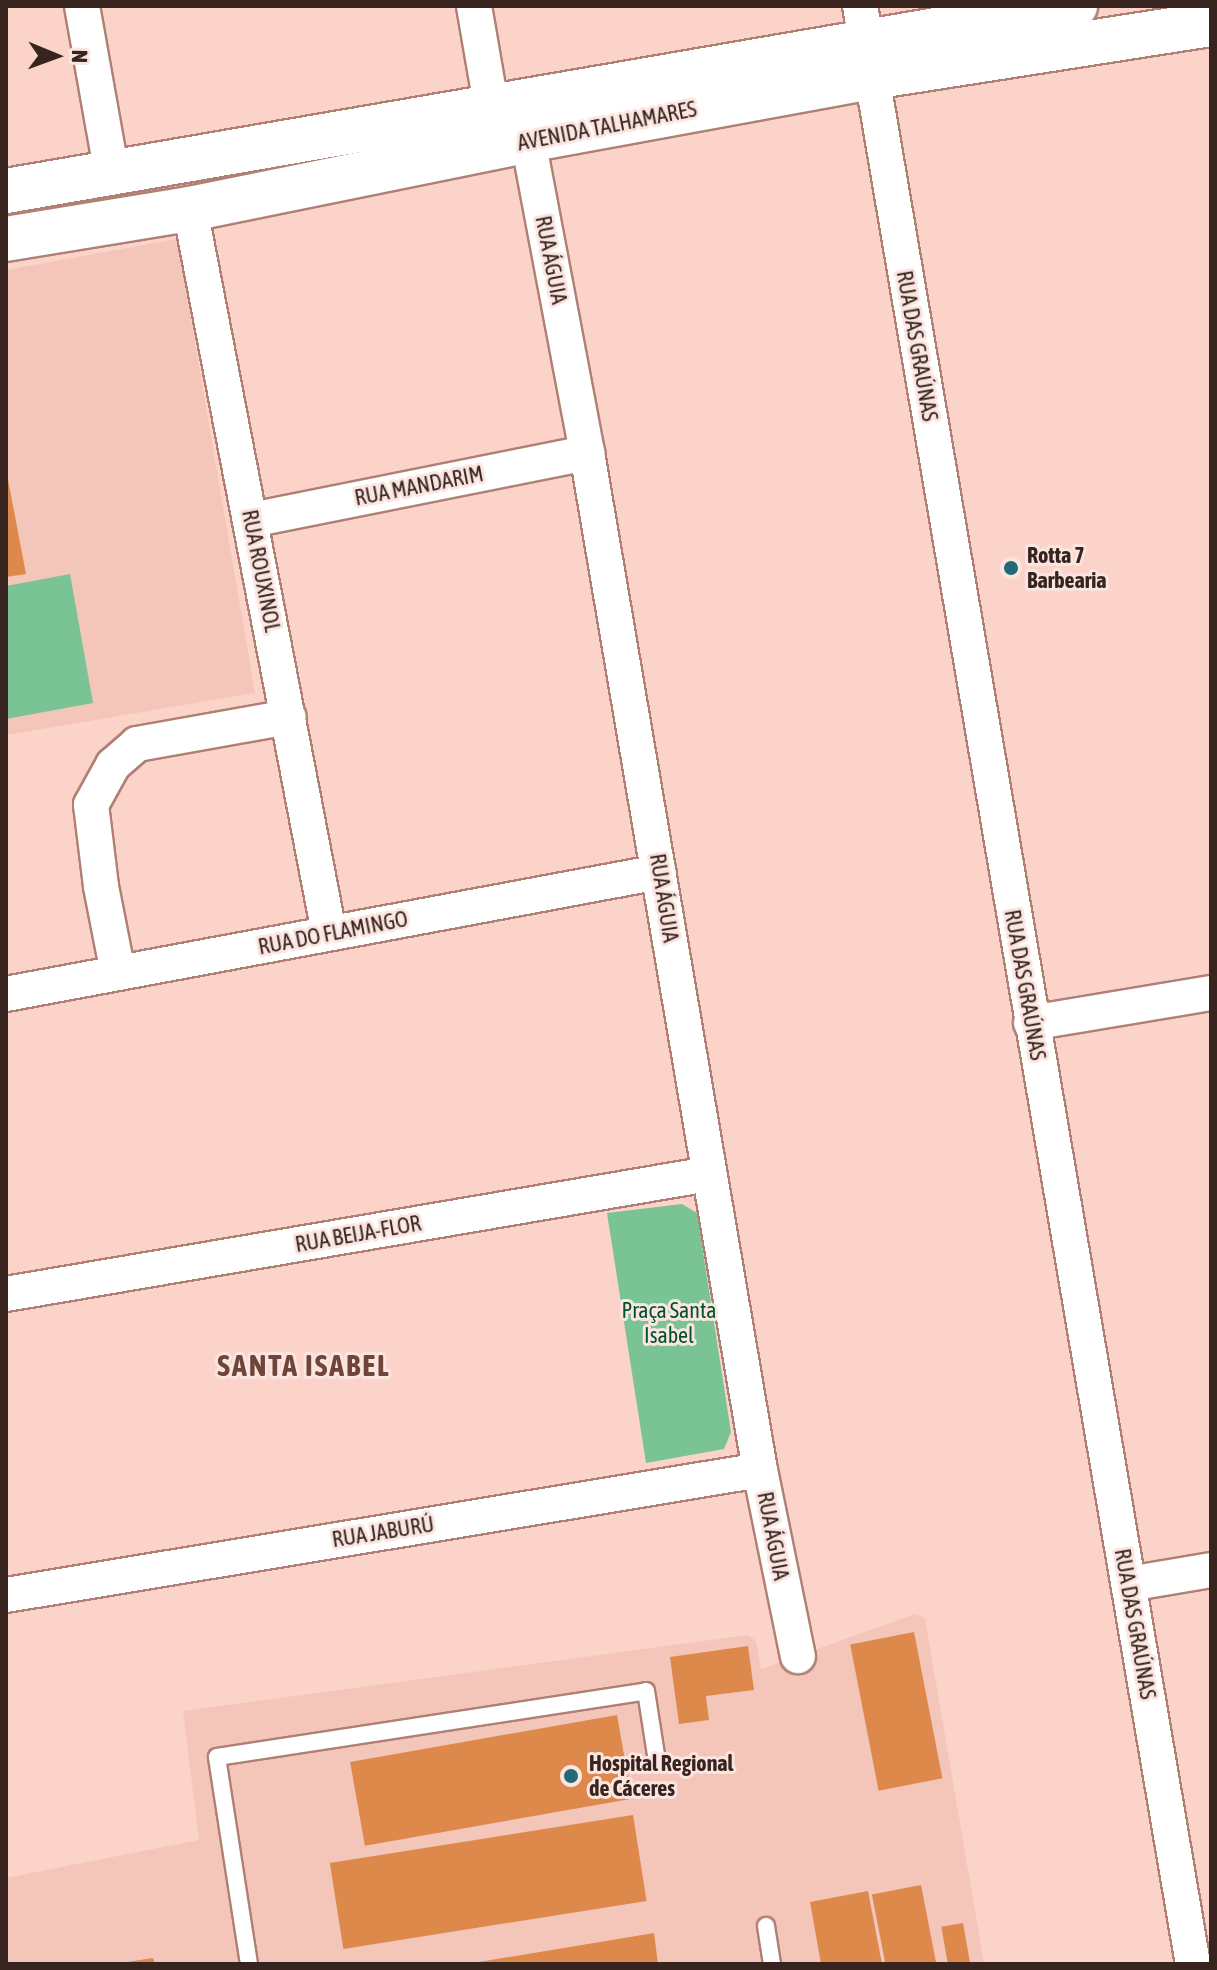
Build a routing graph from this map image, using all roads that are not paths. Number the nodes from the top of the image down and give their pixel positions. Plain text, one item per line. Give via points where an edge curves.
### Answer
1 (82, 6) edge
2 (474, 6) edge
3 (1075, 6) edge
4 (1211, 24) edge
5 (866, 42) edge
6 (491, 104) junction
7 (528, 140) junction
8 (187, 186) junction
9 (6, 191) edge
10 (115, 197) junction
11 (6, 239) edge
12 (587, 453) junction
13 (251, 520) junction
14 (289, 717) junction
15 (659, 872) junction
16 (329, 933) junction
17 (118, 973) junction
18 (1211, 993) edge
19 (6, 994) edge
20 (1031, 1023) junction
21 (709, 1174) junction
22 (6, 1294) edge
23 (760, 1470) junction
24 (1211, 1570) edge
25 (1129, 1584) junction
26 (6, 1595) edge
27 (798, 1656) dead end
28 (657, 1761) dead end
29 (766, 1926) dead end
30 (249, 1964) edge
31 (772, 1964) edge
32 (1193, 1964) edge

1 - 10 street
2 - 6 street
3 - 5 street, AVENIDA TALHAMARES
4 - 5 street, AVENIDA TALHAMARES
5 - 6 street, AVENIDA TALHAMARES
5 - 7 street, AVENIDA TALHAMARES
5 - 20 street, RUA DAS GRAÚNAS
6 - 7 street
6 - 8 street, AVENIDA TALHAMARES
7 - 8 street, AVENIDA TALHAMARES
7 - 12 street, RUA ÁGUIA
8 - 10 street, AVENIDA TALHAMARES
8 - 13 street, RUA ROUXINOL
9 - 10 street, AVENIDA TALHAMARES
10 - 11 street, AVENIDA TALHAMARES
12 - 13 street, RUA MANDARIM
12 - 15 street, RUA ÁGUIA
13 - 14 street, RUA ROUXINOL
14 - 16 street, RUA ROUXINOL
14 - 17 street via 137,744 113,765 91,805
15 - 16 street, RUA DO FLAMINGO
15 - 21 street, RUA ÁGUIA
16 - 17 street, RUA DO FLAMINGO
17 - 19 street, RUA DO FLAMINGO
18 - 20 street
20 - 25 street, RUA DAS GRAÚNAS
21 - 22 street, RUA BEIJA-FLOR
21 - 23 street, RUA ÁGUIA
23 - 26 street, RUA JABURÚ
23 - 27 street, RUA ÁGUIA
24 - 25 street
25 - 32 street, RUA DAS GRAÚNAS
28 - 30 lane via 646,1691 217,1757
29 - 31 lane

